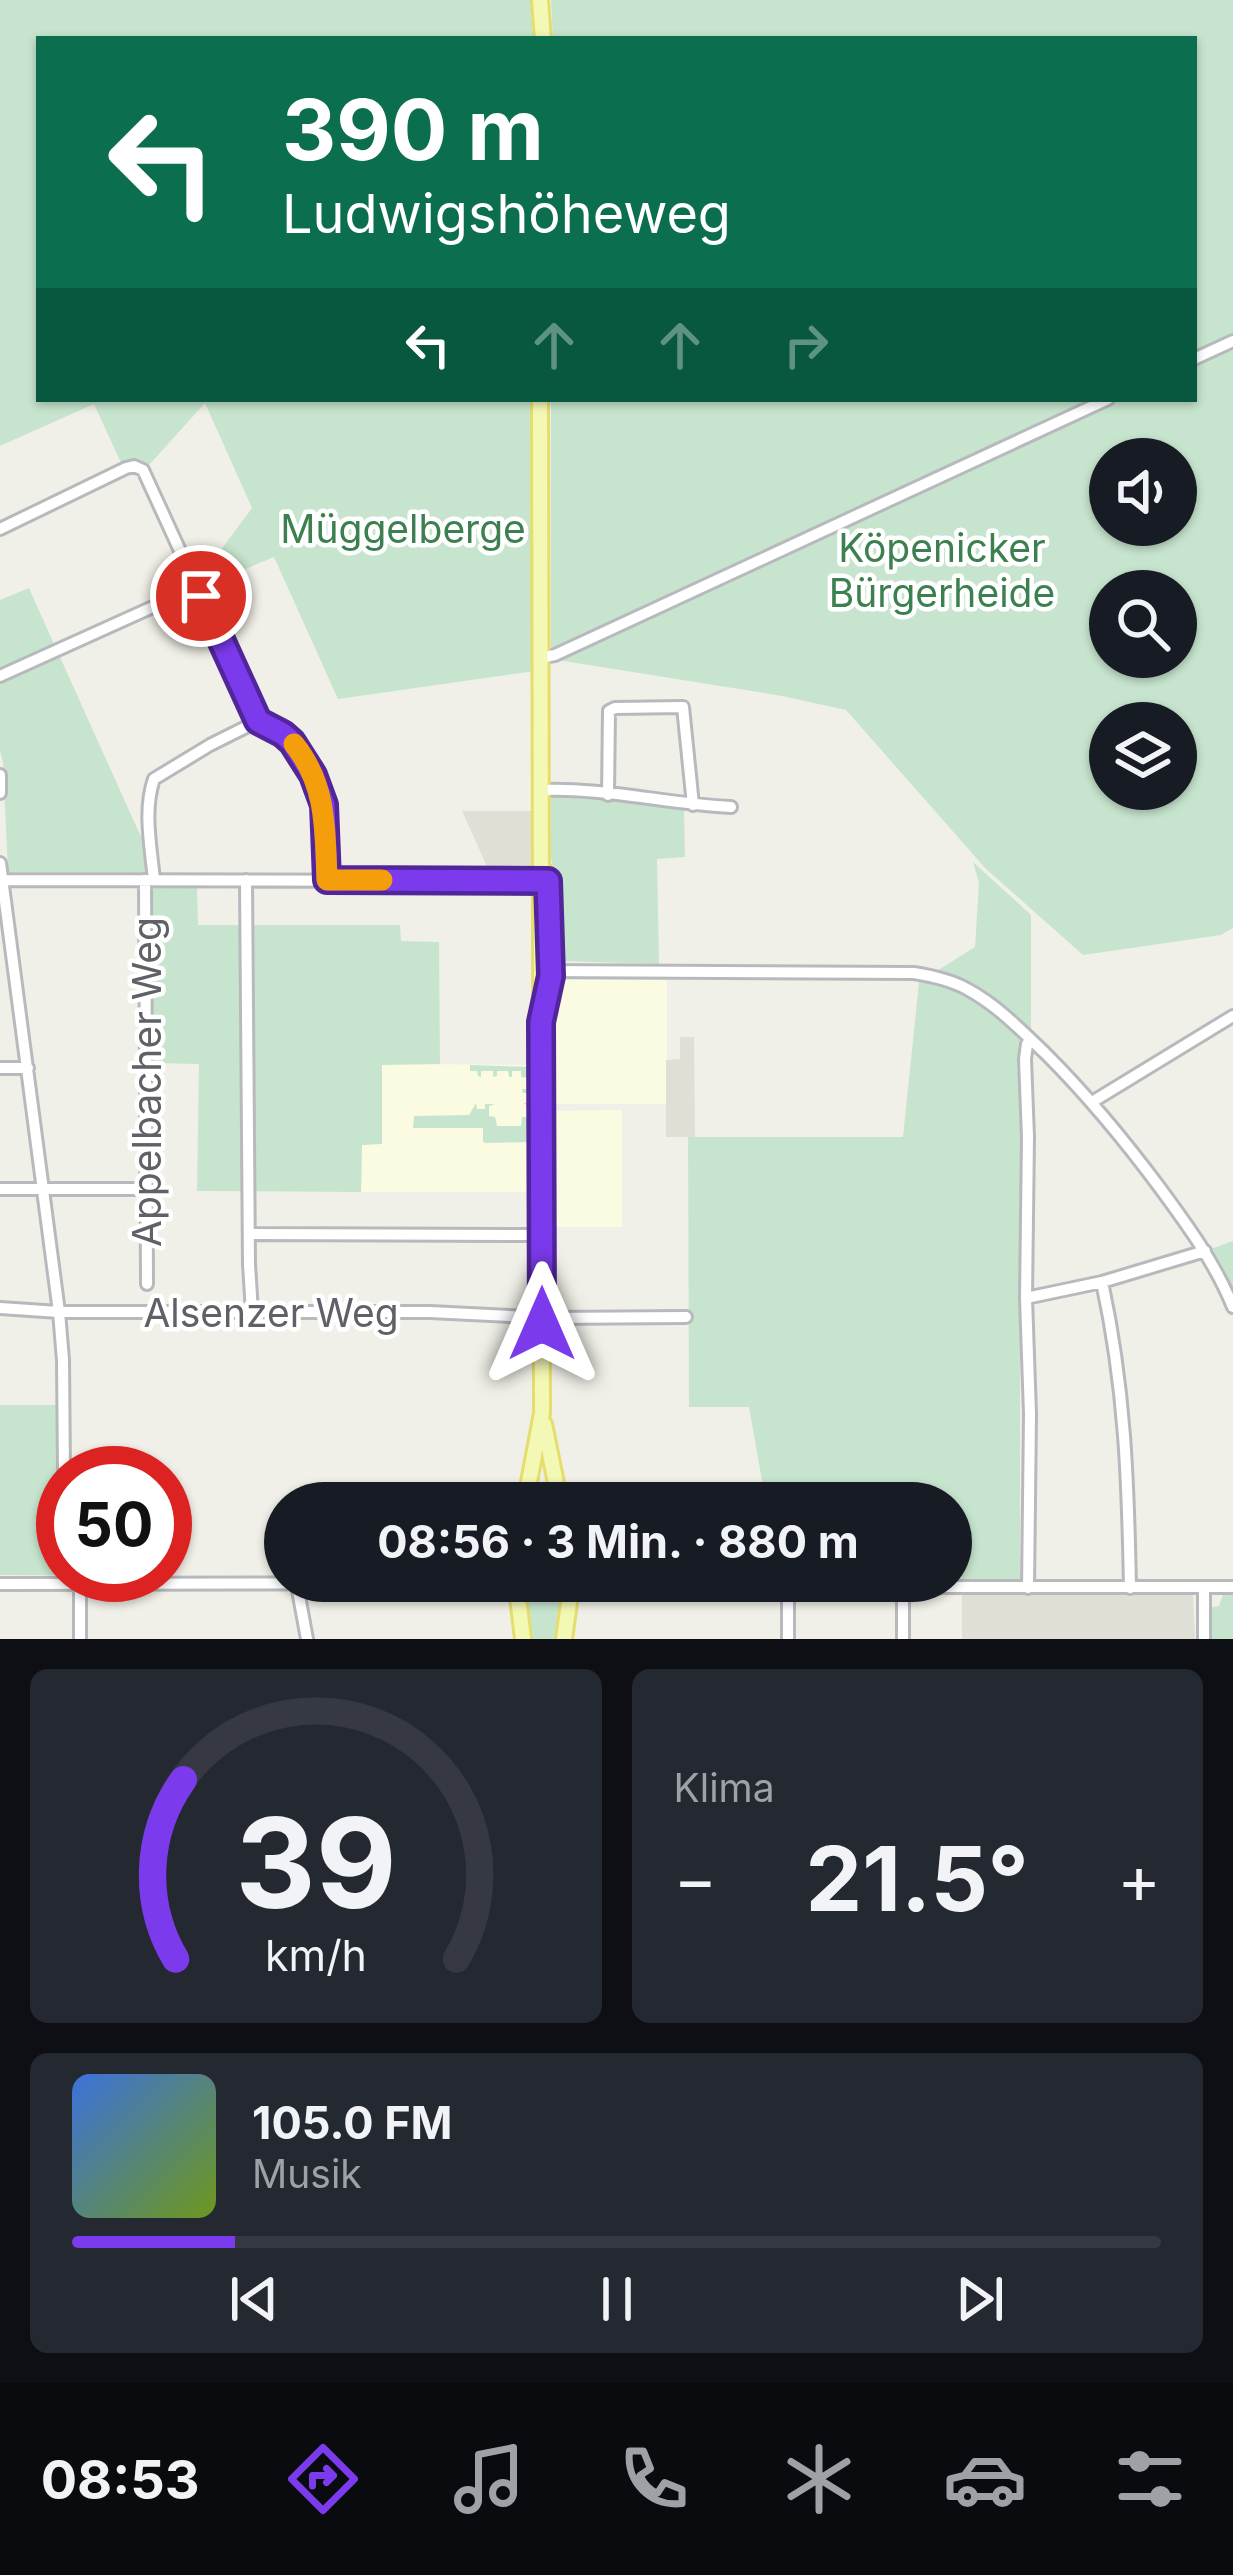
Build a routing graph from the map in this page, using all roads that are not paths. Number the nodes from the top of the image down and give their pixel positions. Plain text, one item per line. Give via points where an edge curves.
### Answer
1 (540, 0) edge
2 (543, 36) edge
3 (1233, 341) edge
4 (1197, 358) edge
5 (540, 402) edge
6 (1102, 402) edge
7 (0, 529) edge
8 (197, 587) junction
9 (538, 658) junction
10 (0, 676) edge
11 (258, 721) junction
12 (0, 775) edge
13 (540, 790) junction
14 (0, 794) edge
15 (608, 795) junction
16 (693, 805) junction
17 (731, 807) dead end
18 (0, 862) edge
19 (2, 880) edge
20 (149, 880) junction
21 (246, 880) junction
22 (327, 880) junction
23 (544, 881) junction
24 (546, 971) junction
25 (0, 974) edge
26 (16, 974) junction
27 (1233, 1016) edge
28 (1031, 1040) junction
29 (0, 1068) edge
30 (28, 1068) junction
31 (1092, 1102) junction
32 (44, 1188) junction
33 (0, 1189) edge
34 (146, 1189) junction
35 (250, 1234) junction
36 (542, 1235) junction
37 (1205, 1251) junction
38 (1102, 1282) junction
39 (147, 1283) dead end
40 (1026, 1298) junction
41 (1233, 1306) edge
42 (0, 1308) edge
43 (59, 1312) junction
44 (252, 1312) junction
45 (542, 1317) junction
46 (686, 1317) dead end
47 (542, 1413) junction
48 (64, 1446) edge
49 (529, 1482) edge
50 (556, 1482) edge
51 (36, 1582) edge
52 (0, 1584) edge
53 (192, 1585) edge
54 (264, 1585) edge
55 (972, 1587) edge
56 (1204, 1587) junction
57 (1233, 1587) edge
58 (1028, 1588) junction
59 (1130, 1588) junction
60 (80, 1602) edge
61 (300, 1602) edge
62 (518, 1602) edge
63 (569, 1602) edge
64 (788, 1602) edge
65 (903, 1602) edge
66 (80, 1639) edge
67 (307, 1639) edge
68 (523, 1639) edge
69 (564, 1639) edge
70 (788, 1639) edge
71 (903, 1639) edge
72 (1204, 1639) edge

1 - 2 main road
3 - 4 street
5 - 9 main road
6 - 9 street
7 - 8 street via 140,467
8 - 10 street
8 - 11 street
9 - 13 main road
11 - 20 street, Appelbacher Weg via 154,779
11 - 22 street via 292,742 313,775 324,805
12 - 14 street
13 - 15 street
13 - 23 main road
15 - 16 street
15 - 16 street via 609,711 683,707
16 - 17 street
18 - 19 street
19 - 20 street
19 - 26 street
20 - 21 street
20 - 34 street, Appelbacher Weg
21 - 22 street
21 - 35 street
22 - 23 street
23 - 24 main road
24 - 28 street via 914,973 967,988
24 - 36 main road
25 - 26 street
26 - 30 street
27 - 31 street
28 - 31 street
28 - 40 street
29 - 30 street
30 - 32 street
31 - 37 street
32 - 33 street
32 - 34 street
32 - 43 street
34 - 39 street, Appelbacher Weg
35 - 36 street
35 - 44 street
36 - 45 main road
37 - 38 street
37 - 41 street
38 - 40 street
38 - 59 street via 1125,1423
40 - 58 street
42 - 43 street, Alsenzer Weg
43 - 44 street, Alsenzer Weg
43 - 48 street
44 - 45 street, Alsenzer Weg
45 - 46 street, Alsenzer Weg
45 - 47 main road
47 - 49 main road
47 - 50 main road
51 - 52 street
53 - 54 street
55 - 58 street
56 - 57 street
56 - 59 street
56 - 72 street
58 - 59 street
60 - 66 street
61 - 67 street
62 - 68 main road
63 - 69 main road
64 - 70 street
65 - 71 street

